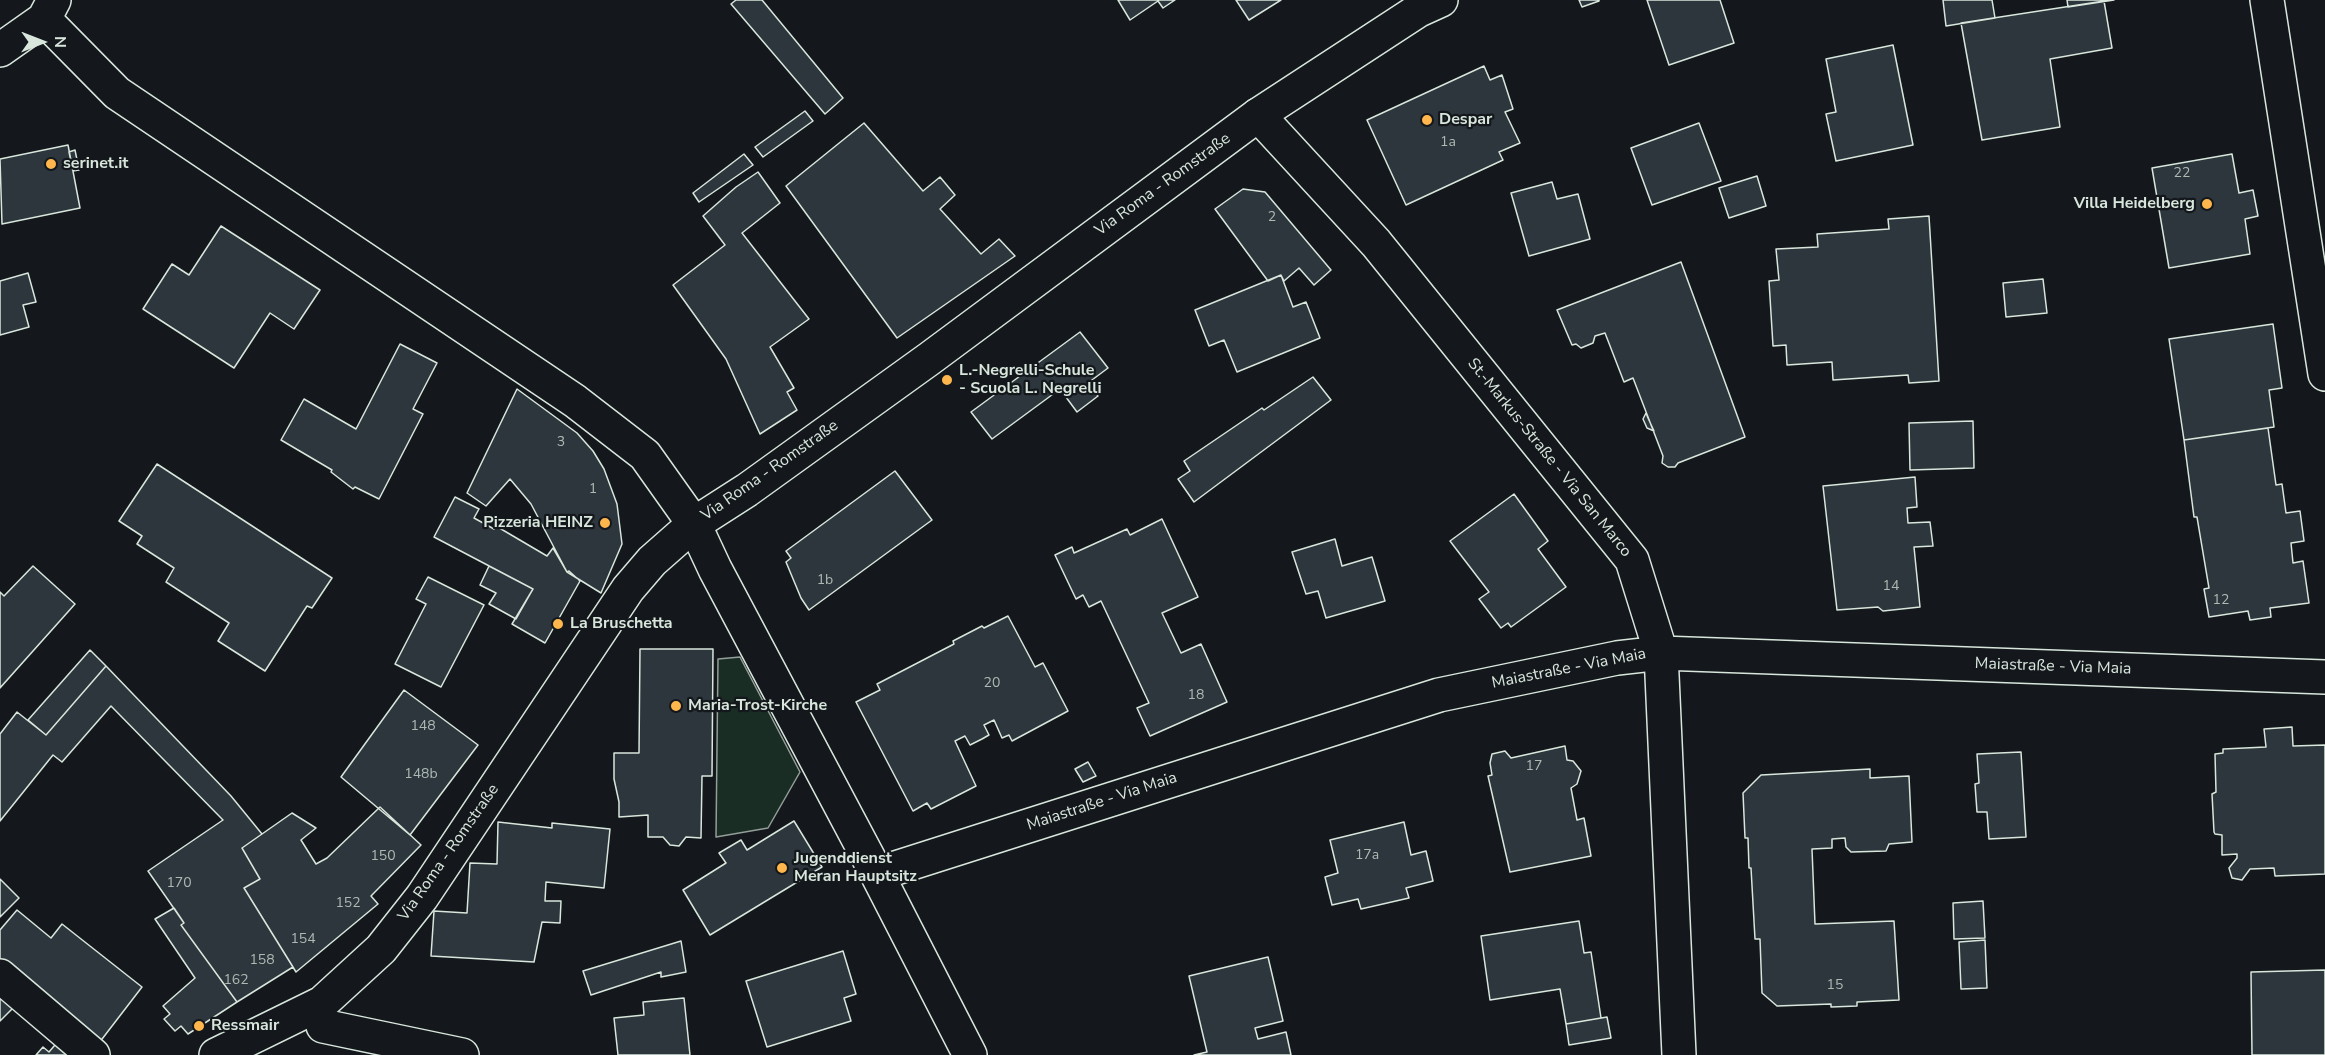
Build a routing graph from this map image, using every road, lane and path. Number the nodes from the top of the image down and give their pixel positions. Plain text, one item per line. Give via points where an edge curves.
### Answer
1 (1441, 0) edge
2 (2267, 0) edge
3 (49, 10) edge
4 (0, 50) edge
5 (1258, 115) junction
6 (2316, 251) edge
7 (2325, 374) edge
8 (694, 524) junction
9 (1661, 653) junction
10 (2325, 677) edge
11 (877, 874) junction
12 (0, 976) edge
13 (324, 1028) edge
14 (93, 1055) edge
15 (216, 1055) edge
16 (462, 1055) edge
17 (970, 1055) edge
18 (1679, 1055) edge

1 - 5 street, Via Roma - Romstraße via 1419,10
2 - 6 street
3 - 4 street
3 - 8 street via 117,93 575,401 645,455
5 - 8 street, Via Roma - Romstraße via 929,359
5 - 9 street, St.-Markus-Straße - Via San Marco via 1376,243 1632,560
6 - 7 street
8 - 11 street
8 - 13 street, Via Roma - Romstraße via 652,561 628,589 415,905
9 - 10 street, Maiastraße - Via Maia
9 - 11 street, Maiastraße - Via Maia via 1617,658 1439,694
9 - 18 street, St.-Markus-Straße - Via San Marco
11 - 17 street
12 - 14 street
13 - 15 street, Via Roma - Romstraße
13 - 16 street

